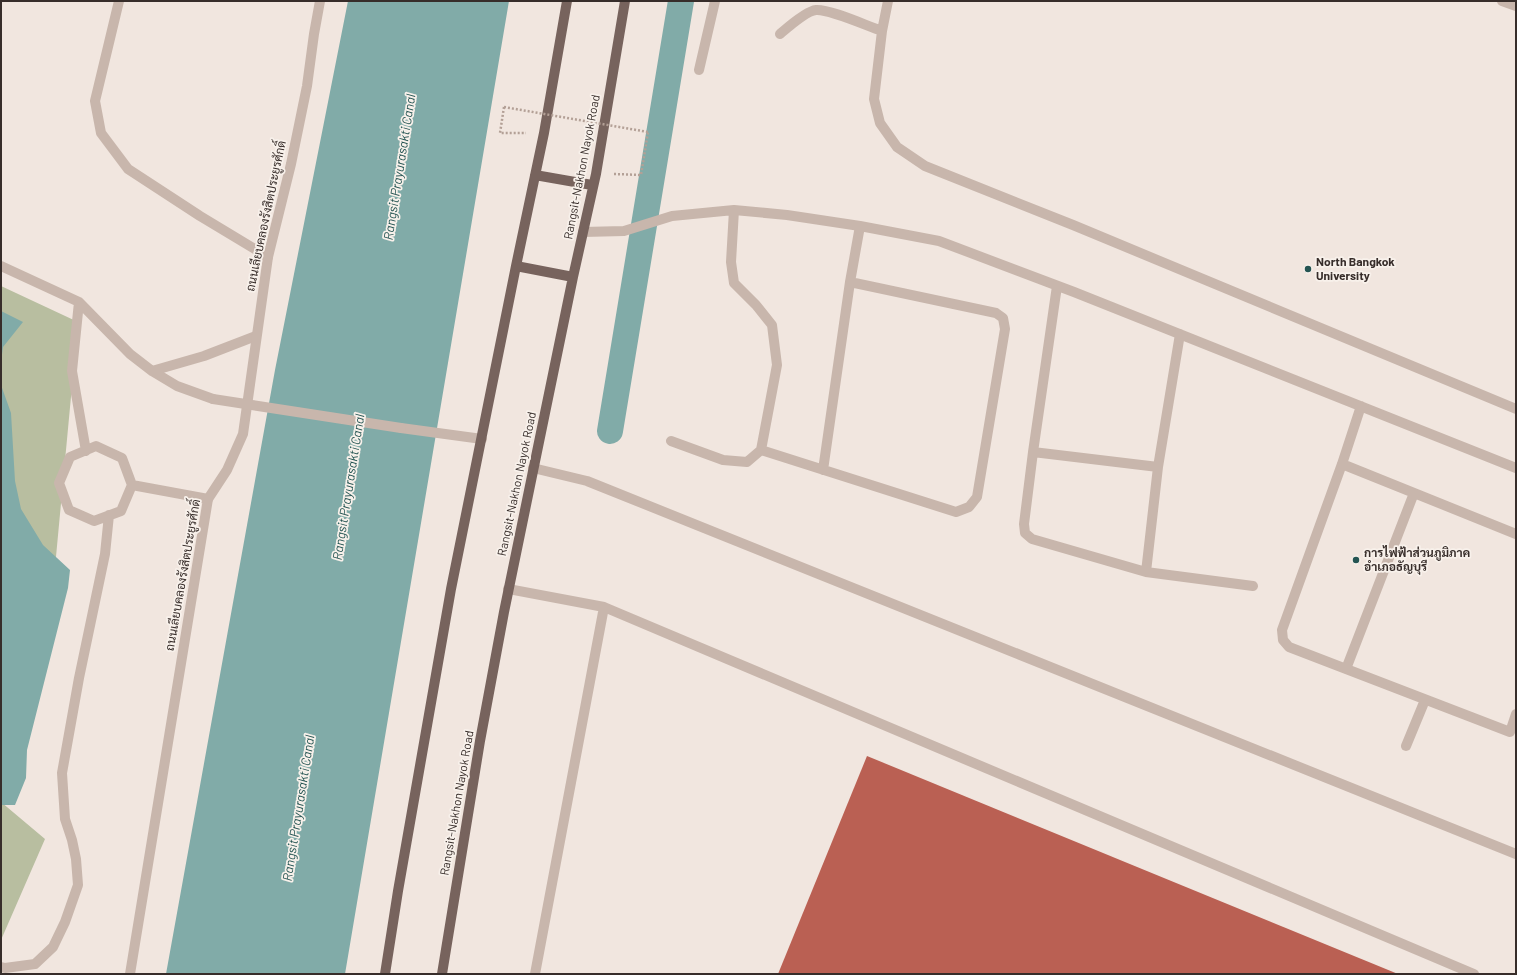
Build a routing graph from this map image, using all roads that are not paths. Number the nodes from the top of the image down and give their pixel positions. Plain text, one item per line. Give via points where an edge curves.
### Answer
1 (119, 1) edge
2 (320, 1) edge
3 (567, 1) edge
4 (625, 1) edge
5 (714, 1) edge
6 (888, 1) edge
7 (1502, 1) edge
8 (1516, 6) edge
9 (882, 31) junction
10 (780, 34) dead end
11 (699, 70) dead end
12 (535, 175) junction
13 (592, 185) junction
14 (734, 210) junction
15 (860, 226) junction
16 (583, 232) junction
17 (268, 257) junction
18 (1, 266) edge
19 (516, 266) junction
20 (573, 277) junction
21 (850, 282) junction
22 (1058, 286) junction
23 (79, 302) junction
24 (1180, 334) junction
25 (256, 336) junction
26 (152, 371) junction
27 (1361, 406) junction
28 (1516, 409) edge
29 (482, 439) junction
30 (671, 441) dead end
31 (761, 450) junction
32 (86, 451) junction
33 (1033, 452) junction
34 (1342, 464) junction
35 (1158, 467) junction
36 (533, 468) junction
37 (1516, 468) edge
38 (823, 470) junction
39 (132, 485) junction
40 (1414, 493) junction
41 (208, 499) junction
42 (108, 515) junction
43 (1516, 534) edge
44 (1146, 572) junction
45 (1253, 586) dead end
46 (508, 589) junction
47 (604, 607) junction
48 (1346, 669) junction
49 (1425, 700) junction
50 (1516, 714) edge
51 (1513, 733) edge
52 (1406, 746) dead end
53 (1516, 854) edge
54 (1, 967) edge
55 (130, 974) edge
56 (385, 974) edge
57 (444, 974) edge
58 (535, 974) edge
59 (1474, 974) edge

1 - 17 street via 95,101 101,133 128,169
2 - 17 street, ถนนเลียบคลองรังสิตประยูรศักดิ์ via 307,86
3 - 12 main road
4 - 13 main road, Rangsit-Nakhon Nayok Road
5 - 11 street
6 - 9 street
7 - 8 street
9 - 10 street via 826,11 814,10 792,23
9 - 28 street via 874,99 880,123 897,147 925,166
12 - 13 main road
12 - 19 main road
13 - 16 main road, Rangsit-Nakhon Nayok Road
14 - 15 street
14 - 16 street via 672,216 624,231
14 - 31 street via 731,262 734,283 772,325 777,365
15 - 21 street
15 - 22 street via 940,241
16 - 20 main road, Rangsit-Nakhon Nayok Road
17 - 25 street, ถนนเลียบคลองรังสิตประยูรศักดิ์
18 - 23 street
19 - 20 main road
19 - 29 main road
20 - 36 main road, Rangsit-Nakhon Nayok Road
21 - 38 street
21 - 38 street via 996,313 1003,318 1005,329 977,496 969,507 956,512
22 - 24 street
22 - 33 street
23 - 26 street via 130,354
23 - 32 street via 72,371
24 - 27 street
24 - 35 street
25 - 26 street via 204,356
25 - 41 street, ถนนเลียบคลองรังสิตประยูรศักดิ์ via 243,434 227,470
26 - 29 street, bridge via 177,386 213,399
27 - 34 street
27 - 37 street
29 - 56 main road via 451,590
30 - 31 street via 723,460 748,462
31 - 38 street
32 - 39 street via 96,446 122,458
32 - 42 street via 70,457 59,483 69,510 94,521
33 - 35 street
33 - 44 street via 1025,533 1032,539
34 - 40 street
34 - 48 street via 1282,630 1283,640 1289,647
35 - 44 street
36 - 46 main road, Rangsit-Nakhon Nayok Road
36 - 53 street via 586,481
39 - 41 street
39 - 42 street via 121,511
40 - 43 street
40 - 48 street
41 - 55 street, ถนนเลียบคลองรังสิตประยูรศักดิ์
42 - 54 street via 105,554 78,678 62,773 65,819 76,859 78,885 53,947 35,964
44 - 45 street
46 - 47 street
46 - 57 main road, Rangsit-Nakhon Nayok Road via 477,756
47 - 58 street
47 - 59 street
48 - 49 street
49 - 51 street
49 - 52 street
50 - 51 street

